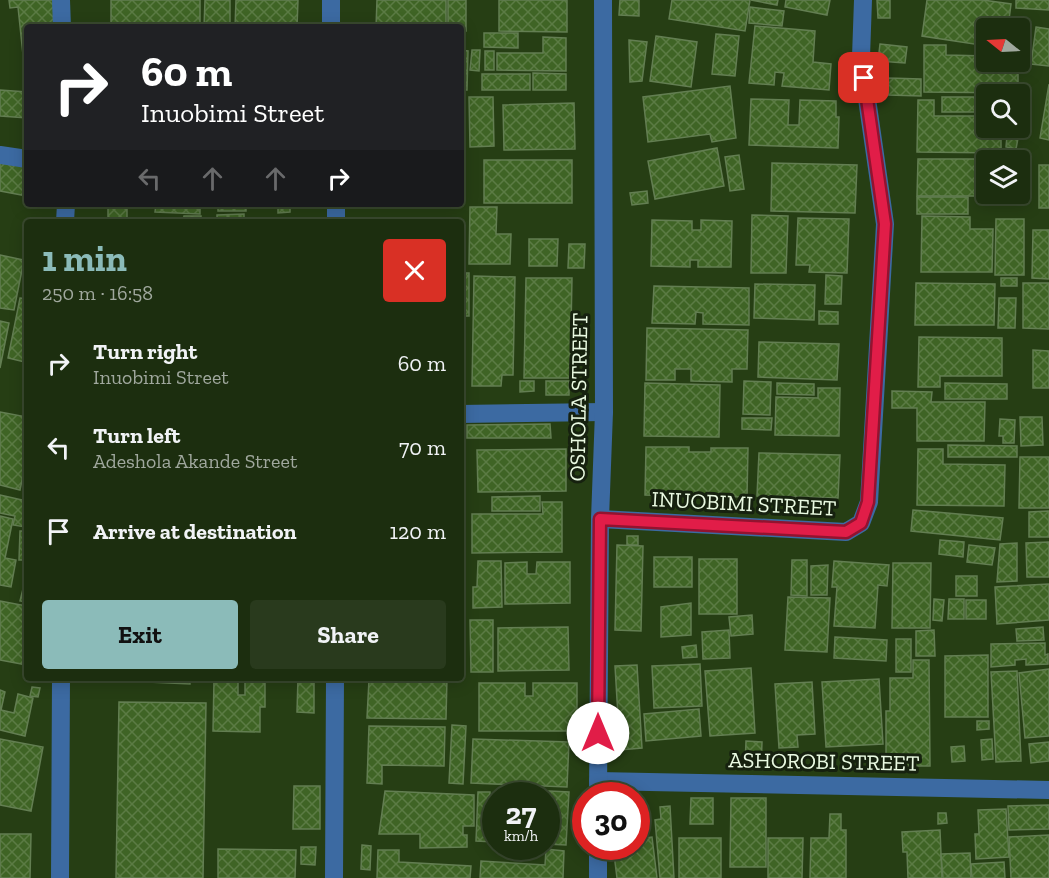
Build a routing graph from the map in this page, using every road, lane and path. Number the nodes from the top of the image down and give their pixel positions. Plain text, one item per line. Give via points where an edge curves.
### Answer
1 (61, 0) edge
2 (331, 0) edge
3 (603, 0) edge
4 (863, 0) edge
5 (62, 24) edge
6 (331, 24) edge
7 (0, 154) edge
8 (24, 158) edge
9 (604, 412) junction
10 (464, 414) edge
11 (600, 519) junction
12 (61, 681) edge
13 (335, 681) edge
14 (598, 782) edge
15 (650, 788) edge
16 (1049, 790) edge
17 (598, 860) edge
18 (60, 878) edge
19 (334, 878) edge
20 (598, 878) edge

1 - 5 street
2 - 6 street
3 - 9 street, OSHOLA STREET
4 - 11 street, INUOBIMI STREET via 861,57 885,224 868,502 861,523 846,532
7 - 8 street
9 - 10 street
9 - 11 street, OSHOLA STREET
11 - 14 street, OSHOLA STREET
12 - 18 street
13 - 19 street
15 - 16 street, ASHOROBI STREET
17 - 20 street

